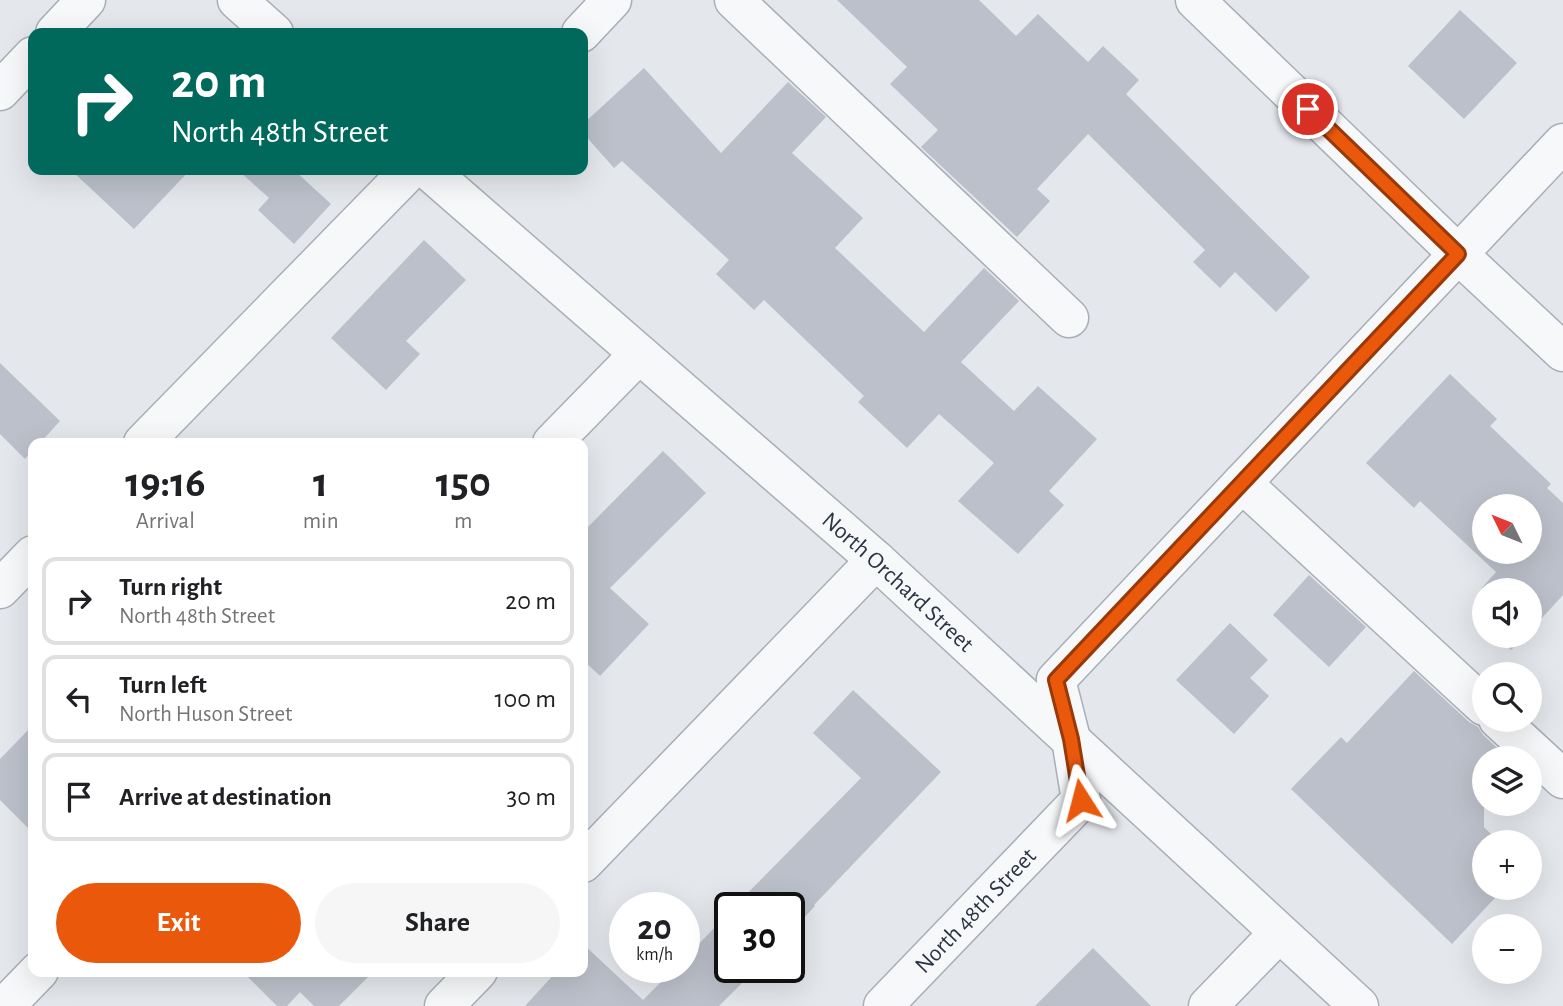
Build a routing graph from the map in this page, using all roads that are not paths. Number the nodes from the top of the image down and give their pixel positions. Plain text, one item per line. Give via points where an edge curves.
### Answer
1 (86, 0) edge
2 (237, 0) edge
3 (612, 0) edge
4 (734, 0) edge
5 (1195, 0) edge
6 (60, 28) edge
7 (268, 28) edge
8 (586, 28) edge
9 (28, 61) edge
10 (0, 91) edge
11 (1563, 142) edge
12 (433, 175) edge
13 (437, 175) edge
14 (1458, 254) junction
15 (1069, 318) dead end
16 (1563, 352) edge
17 (639, 354) junction
18 (148, 438) edge
19 (557, 438) edge
20 (1242, 483) junction
21 (876, 559) junction
22 (28, 560) edge
23 (0, 589) edge
24 (1472, 695) edge
25 (1513, 732) edge
26 (1071, 739) junction
27 (1563, 779) edge
28 (588, 858) edge
29 (1279, 933) junction
30 (33, 977) edge
31 (472, 977) edge
32 (5, 1006) edge
33 (444, 1006) edge
34 (883, 1006) edge
35 (1208, 1006) edge
36 (1359, 1006) edge

1 - 6 street
2 - 7 street
3 - 8 street
4 - 15 street
5 - 14 street
9 - 10 street
11 - 14 street, North 48th Street
12 - 18 street
13 - 17 street, North Orchard Street
14 - 16 street
14 - 20 street, North 48th Street
17 - 19 street
17 - 21 street, North Orchard Street
20 - 24 street
20 - 26 street, North 48th Street via 1056,680
21 - 26 street, North Orchard Street
21 - 28 street
22 - 23 street
25 - 27 street
26 - 29 street, North Orchard Street
26 - 34 street, North 48th Street via 1081,800
29 - 35 street
29 - 36 street, North Orchard Street
30 - 32 street
31 - 33 street

